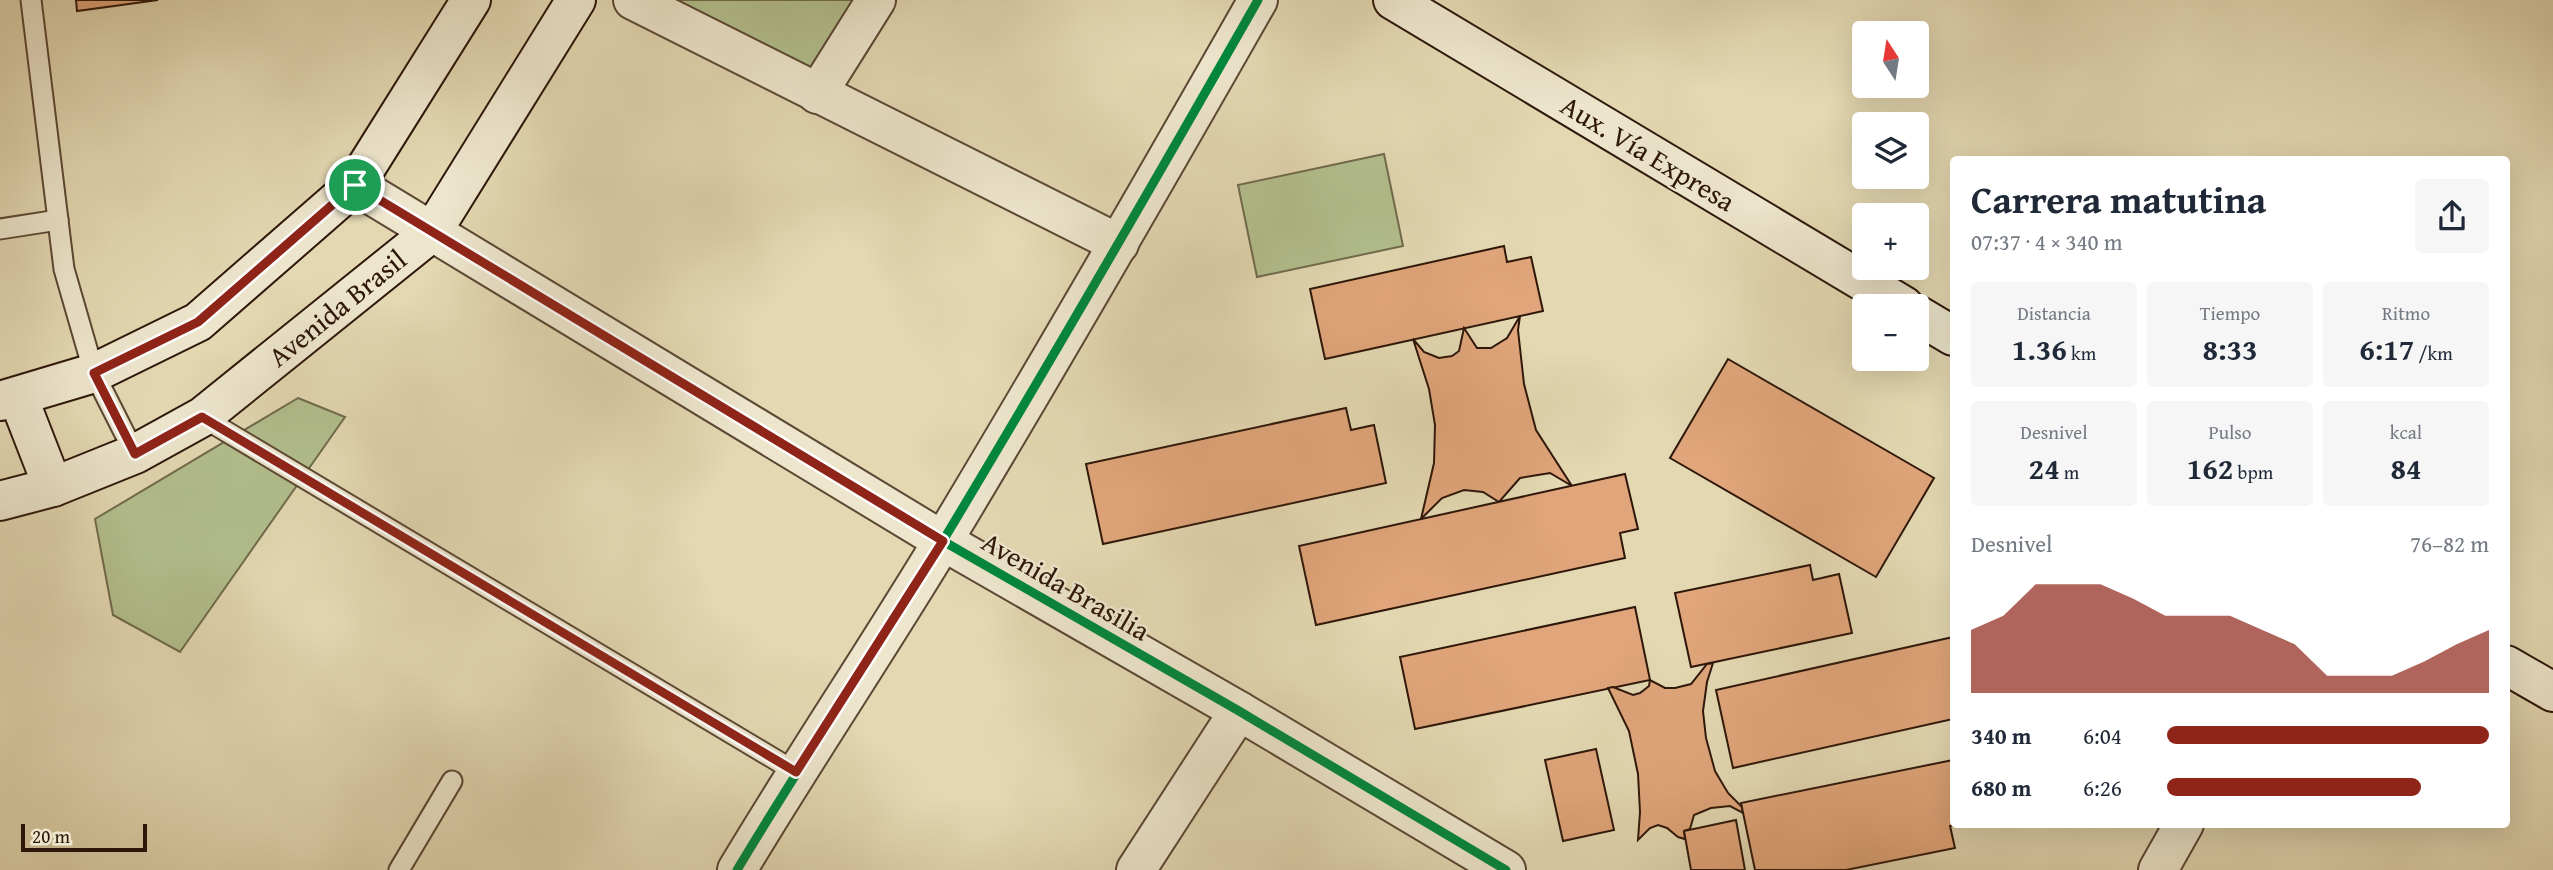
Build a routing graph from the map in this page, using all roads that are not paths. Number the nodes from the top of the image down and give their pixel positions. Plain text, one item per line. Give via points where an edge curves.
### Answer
1 (31, 0) edge
2 (471, 0) edge
3 (576, 0) edge
4 (633, 0) edge
5 (876, 0) edge
6 (1258, 0) edge
7 (1393, 0) edge
8 (817, 94) junction
9 (355, 185) junction
10 (58, 220) junction
11 (0, 229) edge
12 (432, 232) junction
13 (1119, 244) junction
14 (1884, 294) edge
15 (1929, 322) edge
16 (1950, 334) edge
17 (94, 373) junction
18 (9, 399) edge
19 (202, 417) junction
20 (135, 454) junction
21 (53, 487) junction
22 (0, 501) edge
23 (943, 541) junction
24 (2510, 667) edge
25 (2553, 692) edge
26 (1239, 711) junction
27 (796, 772) junction
28 (452, 781) dead end
29 (2182, 828) edge
30 (399, 870) edge
31 (737, 870) edge
32 (1136, 870) edge
33 (1506, 870) edge
34 (2158, 870) edge

1 - 10 lane
2 - 9 street
3 - 12 street, Avenida Brasil
4 - 8 street
5 - 8 street
6 - 13 street
7 - 14 street, Aux. Vía Expresa
8 - 13 street
9 - 12 street, Avenida Brasilia
9 - 17 street via 198,322
10 - 11 lane
10 - 17 lane via 64,269
12 - 19 street, Avenida Brasil
12 - 23 street, Avenida Brasilia
13 - 23 street
15 - 16 street
17 - 18 street
17 - 20 lane
18 - 21 street
19 - 20 street, Avenida Brasil
19 - 27 lane
20 - 21 street, Avenida Brasil
21 - 22 street, Avenida Brasil
23 - 26 street, Avenida Brasilia
23 - 27 street
24 - 25 street
26 - 32 street
26 - 33 street, Avenida Brasilia
27 - 31 street
28 - 30 lane
29 - 34 street

